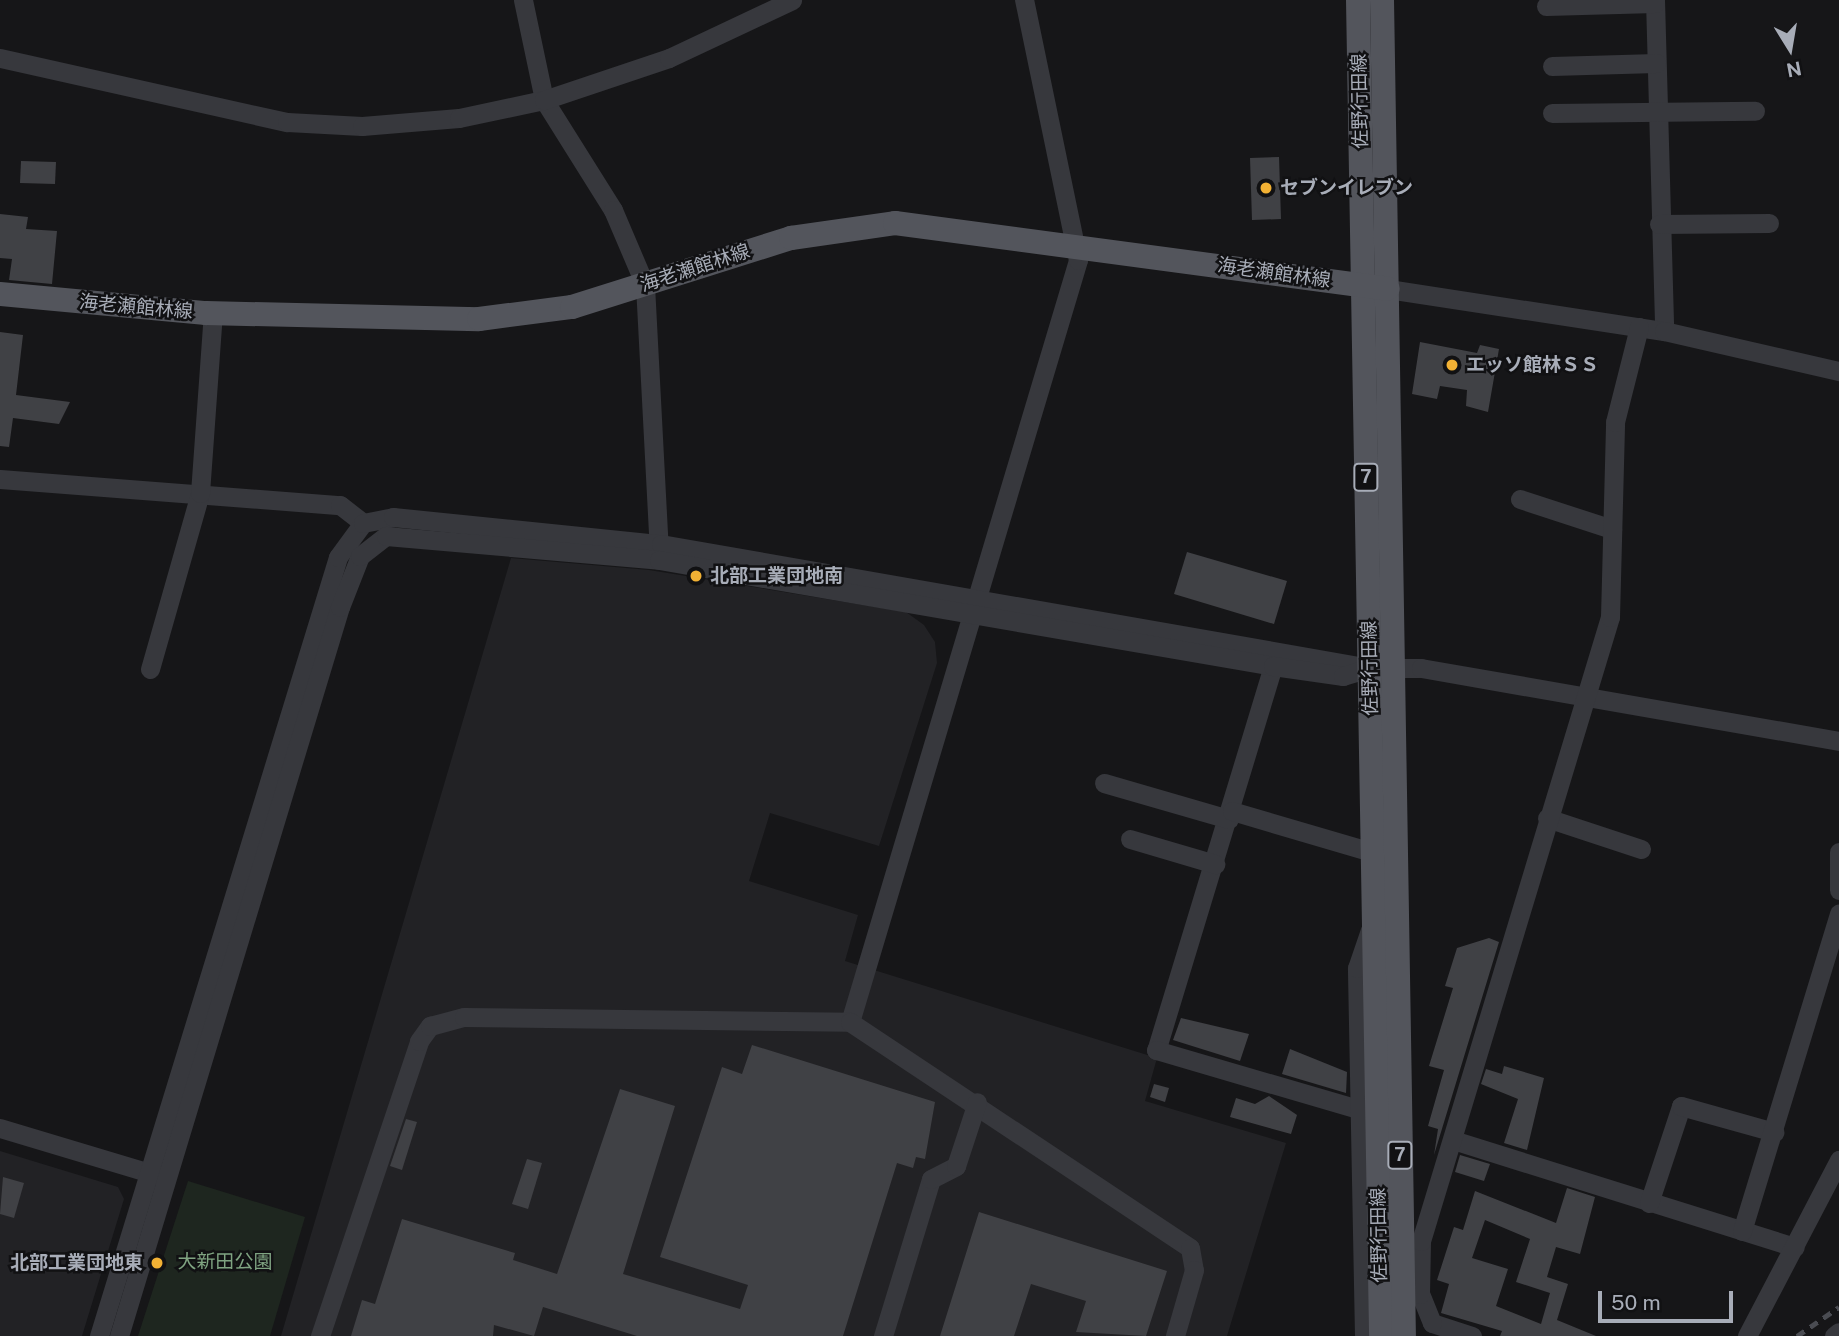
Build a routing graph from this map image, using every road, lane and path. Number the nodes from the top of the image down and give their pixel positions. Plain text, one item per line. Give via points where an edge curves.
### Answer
1 (523, 0) edge
2 (792, 0) edge
3 (1024, 0) edge
4 (1359, 0) edge
5 (1382, 0) edge
6 (1655, 2) edge
7 (1546, 6) dead end
8 (0, 58) edge
9 (1656, 63) junction
10 (1552, 66) dead end
11 (544, 100) junction
12 (1755, 111) dead end
13 (1552, 113) dead end
14 (1657, 115) junction
15 (1769, 223) dead end
16 (1659, 224) junction
17 (1079, 247) junction
18 (645, 285) junction
19 (1363, 285) junction
20 (1388, 289) junction
21 (0, 294) edge
22 (213, 313) junction
23 (1639, 327) junction
24 (1664, 331) junction
25 (1839, 371) edge
26 (0, 479) edge
27 (200, 493) junction
28 (1520, 499) dead end
29 (363, 523) junction
30 (1612, 529) junction
31 (660, 552) junction
32 (972, 605) junction
33 (1276, 658) junction
34 (1381, 668) junction
35 (150, 669) dead end
36 (1588, 697) junction
37 (1839, 741) edge
38 (1104, 783) dead end
39 (1231, 815) junction
40 (1547, 818) junction
41 (1130, 839) dead end
42 (1641, 849) dead end
43 (1371, 852) junction
44 (1839, 852) edge
45 (1215, 864) junction
46 (1839, 890) edge
47 (1839, 914) edge
48 (1373, 922) junction
49 (1385, 975) junction
50 (850, 1021) junction
51 (976, 1102) junction
52 (1358, 1109) junction
53 (0, 1128) edge
54 (1774, 1132) junction
55 (1453, 1140) junction
56 (1839, 1160) edge
57 (158, 1175) junction
58 (1649, 1203) junction
59 (1742, 1231) junction
60 (1795, 1247) junction
61 (1432, 1329) edge
62 (1839, 1332) edge
63 (99, 1336) edge
64 (119, 1336) edge
65 (320, 1336) edge
66 (883, 1336) edge
67 (1175, 1336) edge
68 (1364, 1336) edge
69 (1381, 1336) edge
70 (1404, 1336) edge
71 (1472, 1336) edge
72 (1747, 1336) edge
73 (1833, 1336) edge

1 - 11 street
2 - 11 street via 669,58
3 - 17 street
4 - 19 main road, 佐野行田線 / 7
5 - 20 main road, 佐野行田線 / 7
6 - 7 street
6 - 9 street
8 - 11 street via 286,122 362,126 459,118
9 - 10 street
9 - 14 street
11 - 18 street via 614,211
12 - 14 street
13 - 14 street
14 - 16 street
15 - 16 street
16 - 24 street
17 - 18 main road, 海老瀬館林線 via 863,224 791,238
17 - 19 main road, 海老瀬館林線
17 - 32 street
18 - 22 main road, 海老瀬館林線 via 572,307 479,319
18 - 31 street
19 - 20 main road, 海老瀬館林線
19 - 34 main road, 佐野行田線 / 7
20 - 23 street
20 - 34 main road, 佐野行田線 / 7
21 - 22 main road, 海老瀬館林線
22 - 27 street
23 - 24 street
23 - 30 street via 1615,422
24 - 25 street
26 - 27 street
27 - 29 street via 340,505
27 - 35 street
28 - 30 street
29 - 31 street via 393,517
29 - 57 street via 338,557
30 - 36 street via 1609,617
31 - 32 street
31 - 57 street via 404,534 372,543 360,556
32 - 33 street
32 - 50 street
33 - 34 street
33 - 39 street
34 - 36 street
34 - 43 main road, 佐野行田線 / 7
34 - 49 main road, 佐野行田線 / 7
36 - 37 street
36 - 40 street
38 - 39 street
39 - 43 street
39 - 45 street
40 - 42 street
40 - 55 street
41 - 45 street
43 - 48 main road, 佐野行田線 / 7
44 - 46 street
45 - 52 street via 1156,1050
47 - 54 street
48 - 49 main road, 佐野行田線 / 7
48 - 52 street via 1357,968
49 - 69 main road, 佐野行田線 / 7
49 - 70 main road, 佐野行田線 / 7
50 - 51 street
50 - 65 street via 464,1017 430,1026 360,1203
51 - 66 street via 956,1166 931,1179
51 - 67 street via 1190,1248 1194,1270
52 - 68 street
53 - 57 street
54 - 58 street via 1681,1105
54 - 59 street
55 - 58 street
55 - 61 street via 1421,1241 1420,1294
56 - 60 street
57 - 63 street
57 - 64 street
58 - 59 street
59 - 60 street
60 - 72 street
61 - 71 street
62 - 73 street

